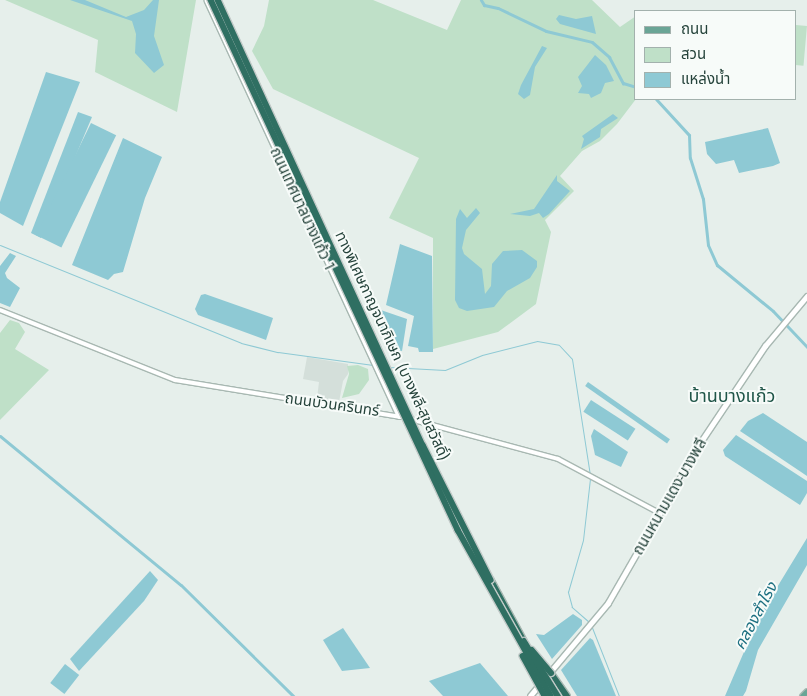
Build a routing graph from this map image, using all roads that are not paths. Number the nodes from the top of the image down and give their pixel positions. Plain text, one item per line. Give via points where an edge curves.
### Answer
1 (206, 0) edge
2 (212, 0) edge
3 (218, 0) edge
4 (807, 296) edge
5 (0, 310) edge
6 (399, 416) junction
7 (659, 513) junction
8 (503, 614) junction
9 (524, 641) junction
10 (551, 673) junction
11 (807, 691) edge
12 (530, 696) edge
13 (545, 696) edge
14 (551, 696) edge
15 (558, 696) edge
16 (563, 696) edge
17 (567, 696) edge
18 (802, 696) edge

1 - 6 main road, ถนนเทศบาลบางแก้ว 1
2 - 8 highway, ทางพิเศษกาญจนาภิเษก (บางพลี-สุขสวัสดิ์), bridge via 418,446
3 - 9 highway, ทางพิเศษกาญจนาภิเษก (บางพลี-สุขสวัสดิ์), bridge via 432,461
4 - 7 main road, ถนนหนามแดง-บางพลี via 781,325 700,443
5 - 6 street, ถนนบัวนครินทร์ via 175,380
6 - 7 street, ถนนบัวนครินทร์ via 527,448 590,474
7 - 12 main road, ถนนหนามแดง-บางพลี via 615,592
8 - 13 highway, bridge via 514,641
8 - 14 highway, ทางพิเศษกาญจนาภิเษก (บางพลี-สุขสวัสดิ์), bridge
9 - 10 highway, bridge
9 - 15 highway, ทางพิเศษกาญจนาภิเษก (บางพลี-สุขสวัสดิ์), bridge
10 - 16 highway
10 - 17 highway
11 - 18 main road

